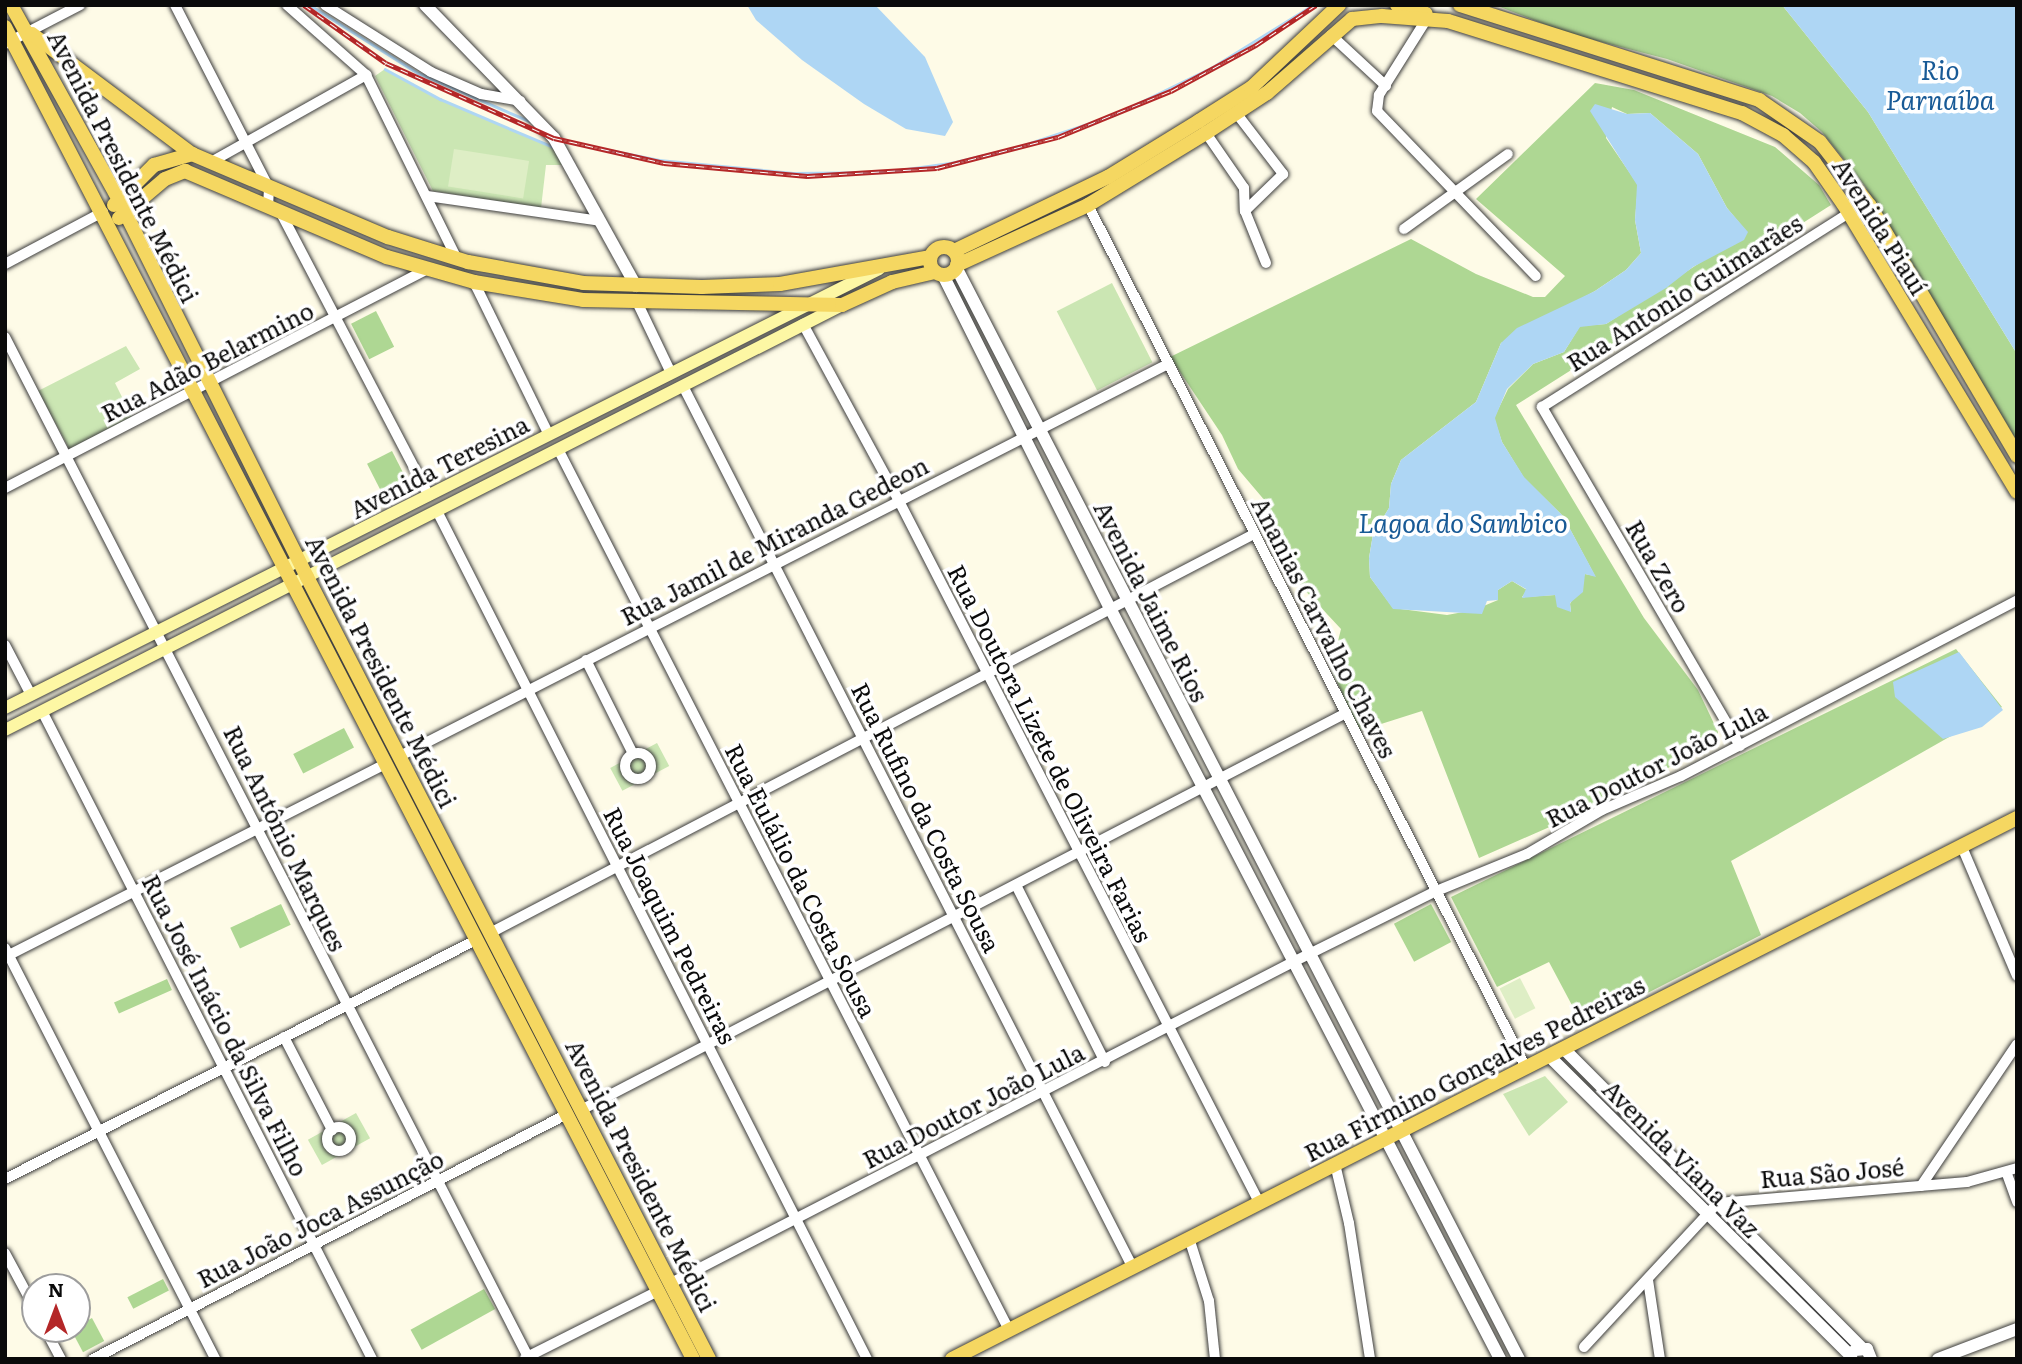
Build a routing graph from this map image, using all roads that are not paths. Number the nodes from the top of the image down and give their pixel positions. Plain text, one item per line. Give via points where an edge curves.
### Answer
1 (11, 5) edge
2 (80, 5) edge
3 (175, 5) edge
4 (286, 5) edge
5 (325, 5) edge
6 (425, 5) edge
7 (1339, 5) edge
8 (1371, 5) edge
9 (1397, 5) edge
10 (1460, 5) edge
11 (1478, 5) edge
12 (1352, 19) junction
13 (1426, 20) junction
14 (1508, 20) junction
15 (1448, 21) junction
16 (29, 31) junction
17 (1331, 35) junction
18 (8, 37) edge
19 (366, 75) junction
20 (1386, 86) junction
21 (521, 101) junction
22 (1237, 114) junction
23 (1206, 133) junction
24 (245, 141) junction
25 (192, 154) junction
26 (1508, 154) dead end
27 (213, 161) junction
28 (269, 188) junction
29 (427, 195) junction
30 (1456, 195) junction
31 (1088, 205) junction
32 (123, 208) junction
33 (274, 209) junction
34 (1245, 211) junction
35 (1849, 213) junction
36 (106, 218) junction
37 (600, 221) junction
38 (1404, 229) dead end
39 (930, 257) junction
40 (457, 259) junction
41 (892, 263) junction
42 (1266, 263) dead end
43 (5, 264) edge
44 (949, 266) junction
45 (428, 268) junction
46 (1536, 275) dead end
47 (474, 282) junction
48 (636, 286) junction
49 (702, 287) junction
50 (638, 304) junction
51 (702, 304) junction
52 (807, 304) junction
53 (842, 305) junction
54 (334, 319) junction
55 (803, 324) junction
56 (5, 337) edge
57 (1168, 364) junction
58 (671, 373) junction
59 (210, 382) junction
60 (683, 386) junction
61 (195, 391) junction
62 (628, 395) junction
63 (1542, 407) joint
64 (636, 410) junction
65 (1038, 427) junction
66 (549, 435) junction
67 (1022, 435) junction
68 (558, 449) junction
69 (2017, 456) edge
70 (67, 457) junction
71 (502, 458) junction
72 (510, 474) junction
73 (5, 488) edge
74 (2017, 492) edge
75 (429, 496) junction
76 (899, 501) junction
77 (437, 511) junction
78 (1254, 534) junction
79 (299, 561) junction
80 (773, 564) junction
81 (284, 568) junction
82 (307, 577) junction
83 (292, 584) junction
84 (1128, 600) junction
85 (2017, 600) edge
86 (1111, 610) junction
87 (649, 627) junction
88 (160, 633) junction
89 (5, 645) edge
90 (169, 648) junction
91 (586, 660) junction
92 (357, 673) junction
93 (986, 677) junction
94 (342, 680) junction
95 (527, 691) junction
96 (31, 695) junction
97 (5, 708) edge
98 (42, 711) junction
99 (1346, 713) junction
100 (5, 730) edge
101 (864, 740) junction
102 (1740, 746) junction
103 (633, 754) dead end
104 (400, 756) junction
105 (386, 764) junction
106 (1219, 778) junction
107 (1203, 787) junction
108 (739, 804) junction
109 (2017, 818) edge
110 (257, 830) junction
111 (1962, 847) junction
112 (1078, 852) junction
113 (1262, 861) junction
114 (617, 867) junction
115 (1247, 869) junction
116 (1016, 885) junction
117 (134, 892) junction
118 (1434, 892) junction
119 (955, 916) junction
120 (492, 932) junction
121 (475, 940) junction
122 (6, 954) edge
123 (1308, 955) junction
124 (1293, 962) junction
125 (2017, 976) edge
126 (830, 978) junction
127 (346, 1006) junction
128 (1169, 1028) junction
129 (284, 1037) junction
130 (547, 1038) junction
131 (1354, 1041) junction
132 (707, 1043) junction
133 (2017, 1044) edge
134 (530, 1047) junction
135 (1339, 1049) junction
136 (1564, 1049) junction
137 (1549, 1056) junction
138 (1105, 1062) junction
139 (224, 1068) junction
140 (1526, 1068) junction
141 (1045, 1093) junction
142 (583, 1109) junction
143 (567, 1114) junction
144 (332, 1130) dead end
145 (101, 1131) junction
146 (1401, 1131) junction
147 (1656, 1138) junction
148 (1384, 1140) junction
149 (1644, 1150) junction
150 (920, 1157) junction
151 (1335, 1164) junction
152 (2017, 1168) edge
153 (2007, 1174) junction
154 (5, 1179) edge
155 (437, 1181) junction
156 (1921, 1186) junction
157 (1259, 1202) junction
158 (2017, 1202) edge
159 (1718, 1203) junction
160 (1709, 1213) junction
161 (797, 1219) junction
162 (1449, 1224) junction
163 (1434, 1232) junction
164 (1189, 1238) junction
165 (314, 1245) junction
166 (5, 1253) edge
167 (1133, 1268) junction
168 (1648, 1280) junction
169 (1795, 1281) junction
170 (21, 1283) edge
171 (671, 1283) junction
172 (658, 1291) junction
173 (1785, 1291) junction
174 (191, 1309) junction
175 (1499, 1320) junction
176 (1484, 1328) junction
177 (2017, 1329) edge
178 (1009, 1330) junction
179 (52, 1343) edge
180 (1584, 1347) dead end
181 (1854, 1354) edge
182 (527, 1358) edge
183 (61, 1359) edge
184 (93, 1359) edge
185 (215, 1359) edge
186 (372, 1359) edge
187 (693, 1359) edge
188 (709, 1359) edge
189 (867, 1359) edge
190 (952, 1359) edge
191 (1215, 1359) edge
192 (1370, 1359) edge
193 (1500, 1359) edge
194 (1519, 1359) edge
195 (1660, 1359) edge
196 (1871, 1359) edge
197 (1938, 1359) edge

1 - 16 main road, Avenida Presidente Médici
2 - 16 street
3 - 24 street
4 - 19 street
5 - 21 street via 431,72 481,94
6 - 21 street
7 - 44 main road via 1284,61 1209,115
8 - 12 main road via 1367,13
9 - 15 main road
10 - 14 main road, Avenida Piauí
11 - 14 main road, Avenida Piauí
12 - 13 main road, Avenida Piauí
12 - 17 main road
13 - 15 main road, Avenida Piauí
13 - 20 street
14 - 69 main road, Avenida Piauí via 1759,100 1820,142 1870,206
15 - 35 main road, Avenida Piauí via 1742,113 1783,135 1814,162
16 - 18 street
16 - 25 main road
16 - 32 main road, Avenida Presidente Médici
17 - 20 street
17 - 22 main road via 1268,93
18 - 36 main road, Avenida Presidente Médici
19 - 24 street
19 - 29 street
20 - 30 street via 1379,95 1377,111
21 - 37 street via 554,138
22 - 23 main road
22 - 34 street via 1283,174
23 - 31 main road
23 - 34 street via 1244,188
24 - 27 street
24 - 28 street
25 - 27 main road
25 - 32 main road via 154,165
26 - 30 street
27 - 28 main road
28 - 33 street
28 - 40 main road via 388,237
29 - 37 street
29 - 40 street
30 - 38 street
30 - 46 street
31 - 44 main road
31 - 57 street, Ananias Carvalho Chaves
32 - 33 main road via 185,171
32 - 36 main road
32 - 59 main road, Avenida Presidente Médici
33 - 45 main road
33 - 54 street
34 - 42 street
35 - 63 street, Rua Antonio Guimarães
35 - 74 main road, Avenida Piauí
36 - 43 street
36 - 61 main road, Avenida Presidente Médici
37 - 48 street
39 - 41 main road
39 - 44 main road
39 - 44 main road via 939,248
40 - 48 main road via 583,283
41 - 49 main road via 780,284
41 - 52 main road, Avenida Teresina
44 - 53 main road via 892,282
44 - 65 street, Avenida Jaime Rios
44 - 67 street, Avenida Jaime Rios
45 - 47 main road
45 - 54 street, Rua Adão Belarmino
47 - 50 main road
47 - 66 street
48 - 49 main road
49 - 51 main road
50 - 51 main road
50 - 58 street
51 - 52 main road
52 - 53 main road
52 - 58 main road, Avenida Teresina
53 - 55 main road, Avenida Teresina
54 - 59 street, Rua Adão Belarmino
54 - 75 street
55 - 60 main road, Avenida Teresina
55 - 76 street, Rua Doutora Lizete de Oliveira Farias
56 - 70 street, Rua Antônio Marques
57 - 65 street, Rua Jamil de Miranda Gedeon
57 - 78 street, Ananias Carvalho Chaves
58 - 62 main road, Avenida Teresina
59 - 61 street, Rua Adão Belarmino
59 - 79 main road, Avenida Presidente Médici
60 - 64 main road, Avenida Teresina
60 - 80 street, Rua Rufino da Costa Sousa
61 - 70 street, Rua Adão Belarmino
61 - 81 main road, Avenida Presidente Médici
62 - 64 main road
62 - 66 main road, Avenida Teresina
63 - 102 street, Rua Zero
64 - 68 main road, Avenida Teresina
65 - 67 street, Rua Jamil de Miranda Gedeon
65 - 84 street, Avenida Jaime Rios
66 - 71 main road, Avenida Teresina
67 - 76 street, Rua Jamil de Miranda Gedeon
67 - 86 street, Avenida Jaime Rios
68 - 72 main road, Avenida Teresina
68 - 87 street, Rua Eulálio da Costa Sousa
70 - 73 street, Rua Adão Belarmino
70 - 88 street, Rua Antônio Marques
71 - 72 main road
71 - 75 main road, Avenida Teresina
72 - 77 main road, Avenida Teresina
75 - 79 main road, Avenida Teresina
76 - 80 street, Rua Jamil de Miranda Gedeon
76 - 93 street, Rua Doutora Lizete de Oliveira Farias
77 - 82 main road, Avenida Teresina
77 - 95 street, Rua Joaquim Pedreiras
78 - 84 street
78 - 99 street, Ananias Carvalho Chaves
79 - 81 main road, Avenida Teresina
79 - 82 main road, Avenida Presidente Médici
80 - 87 street, Rua Jamil de Miranda Gedeon
80 - 101 street, Rua Rufino da Costa Sousa
81 - 83 main road, Avenida Presidente Médici
81 - 88 main road, Avenida Teresina
82 - 83 main road, Avenida Teresina
82 - 92 main road, Avenida Presidente Médici
83 - 90 main road, Avenida Teresina
83 - 94 main road, Avenida Presidente Médici
84 - 86 street
84 - 106 street, Avenida Jaime Rios
85 - 102 street, Rua Doutor João Lula
86 - 93 street
86 - 107 street, Avenida Jaime Rios
87 - 91 street, Rua Jamil de Miranda Gedeon
87 - 108 street, Rua Eulálio da Costa Sousa
88 - 90 street, Rua Antônio Marques
88 - 96 main road, Avenida Teresina
89 - 96 street
90 - 98 main road, Avenida Teresina
90 - 110 street, Rua Antônio Marques
91 - 95 street, Rua Jamil de Miranda Gedeon
91 - 103 street
92 - 94 main road
92 - 104 main road, Avenida Presidente Médici
93 - 101 street
93 - 112 street, Rua Doutora Lizete de Oliveira Farias
94 - 105 main road, Avenida Presidente Médici
95 - 104 street, Rua Jamil de Miranda Gedeon
95 - 114 street, Rua Joaquim Pedreiras
96 - 97 main road, Avenida Teresina
98 - 100 main road, Avenida Teresina
98 - 117 street, Rua José Inácio da Silva Filho
99 - 106 street
99 - 118 street, Ananias Carvalho Chaves
101 - 108 street
101 - 119 street, Rua Rufino da Costa Sousa
102 - 118 street, Rua Doutor João Lula via 1602,810 1527,853
104 - 120 main road, Avenida Presidente Médici
105 - 110 street
105 - 121 main road, Avenida Presidente Médici
106 - 107 street
106 - 113 street, Avenida Jaime Rios
107 - 112 street
107 - 115 street, Avenida Jaime Rios
108 - 114 street
108 - 126 street, Rua Eulálio da Costa Sousa
109 - 111 main road, Rua Firmino Gonçalves Pedreiras
110 - 117 street
110 - 127 street, Rua Antônio Marques
111 - 125 street
111 - 136 main road, Rua Firmino Gonçalves Pedreiras
112 - 116 street
112 - 128 street, Rua Doutora Lizete de Oliveira Farias
113 - 115 street
113 - 123 street, Avenida Jaime Rios
114 - 120 street
114 - 132 street, Rua Joaquim Pedreiras
115 - 124 street, Avenida Jaime Rios
116 - 119 street
116 - 138 street
117 - 122 street
117 - 139 street, Rua José Inácio da Silva Filho
118 - 123 street, Rua Doutor João Lula
118 - 140 street, Ananias Carvalho Chaves
119 - 126 street
119 - 141 street, Rua Rufino da Costa Sousa
120 - 130 main road, Avenida Presidente Médici
121 - 127 street
121 - 134 main road, Avenida Presidente Médici
122 - 145 street
123 - 124 street
123 - 131 street, Avenida Jaime Rios
124 - 128 street, Rua Doutor João Lula
124 - 135 street, Avenida Jaime Rios
126 - 132 street
126 - 150 street, Rua Eulálio da Costa Sousa
127 - 129 street
127 - 155 street, Rua Antônio Marques
128 - 138 street, Rua Doutor João Lula
128 - 157 street, Rua Doutora Lizete de Oliveira Farias
129 - 139 street
129 - 144 street
130 - 134 main road
130 - 142 main road, Avenida Presidente Médici
131 - 135 street
131 - 146 street, Avenida Jaime Rios
132 - 142 street
132 - 161 street, Rua Joaquim Pedreiras
133 - 156 street
134 - 143 main road, Avenida Presidente Médici
135 - 148 street, Avenida Jaime Rios
136 - 137 main road, Rua Firmino Gonçalves Pedreiras
136 - 147 street, Avenida Viana Vaz
137 - 140 main road, Rua Firmino Gonçalves Pedreiras
137 - 149 street, Avenida Viana Vaz
138 - 141 street, Rua Doutor João Lula
139 - 145 street
139 - 165 street, Rua José Inácio da Silva Filho
140 - 146 main road, Rua Firmino Gonçalves Pedreiras
141 - 150 street, Rua Doutor João Lula
141 - 167 street, Rua Rufino da Costa Sousa
142 - 171 main road, Avenida Presidente Médici
143 - 155 street, Rua João Joca Assunção
143 - 172 main road, Avenida Presidente Médici
145 - 154 street
145 - 174 street
146 - 148 main road, Rua Firmino Gonçalves Pedreiras
146 - 162 street, Avenida Jaime Rios
147 - 149 street
147 - 159 street, Avenida Viana Vaz
148 - 151 main road, Rua Firmino Gonçalves Pedreiras
148 - 163 street, Avenida Jaime Rios
149 - 160 street, Avenida Viana Vaz
150 - 161 street, Rua Doutor João Lula
150 - 178 street, Rua Eulálio da Costa Sousa
151 - 157 main road, Rua Firmino Gonçalves Pedreiras
151 - 192 street
152 - 153 street, Rua São José
153 - 156 street, Rua São José
153 - 158 street
155 - 165 street, Rua João Joca Assunção
155 - 182 street, Rua Antônio Marques
156 - 159 street, Rua São José
157 - 164 main road, Rua Firmino Gonçalves Pedreiras
159 - 160 street
159 - 169 street, Avenida Viana Vaz
160 - 168 street
160 - 173 street, Avenida Viana Vaz
161 - 171 street, Rua Doutor João Lula
161 - 189 street, Rua Joaquim Pedreiras
162 - 163 street
162 - 175 street, Avenida Jaime Rios
163 - 176 street, Avenida Jaime Rios
164 - 167 main road, Rua Firmino Gonçalves Pedreiras
164 - 191 street via 1209,1301
165 - 174 street, Rua João Joca Assunção
165 - 186 street, Rua José Inácio da Silva Filho
166 - 170 street
167 - 178 main road, Rua Firmino Gonçalves Pedreiras
168 - 180 street
168 - 195 street
169 - 173 street
169 - 181 street, Avenida Viana Vaz
171 - 188 main road, Avenida Presidente Médici
172 - 182 street
172 - 187 main road, Avenida Presidente Médici
173 - 181 street, Avenida Viana Vaz
174 - 184 street, Rua João Joca Assunção
174 - 185 street
175 - 176 street
175 - 194 street, Avenida Jaime Rios
176 - 193 street, Avenida Jaime Rios
177 - 197 street
178 - 190 main road, Rua Firmino Gonçalves Pedreiras
179 - 183 street
181 - 196 street

